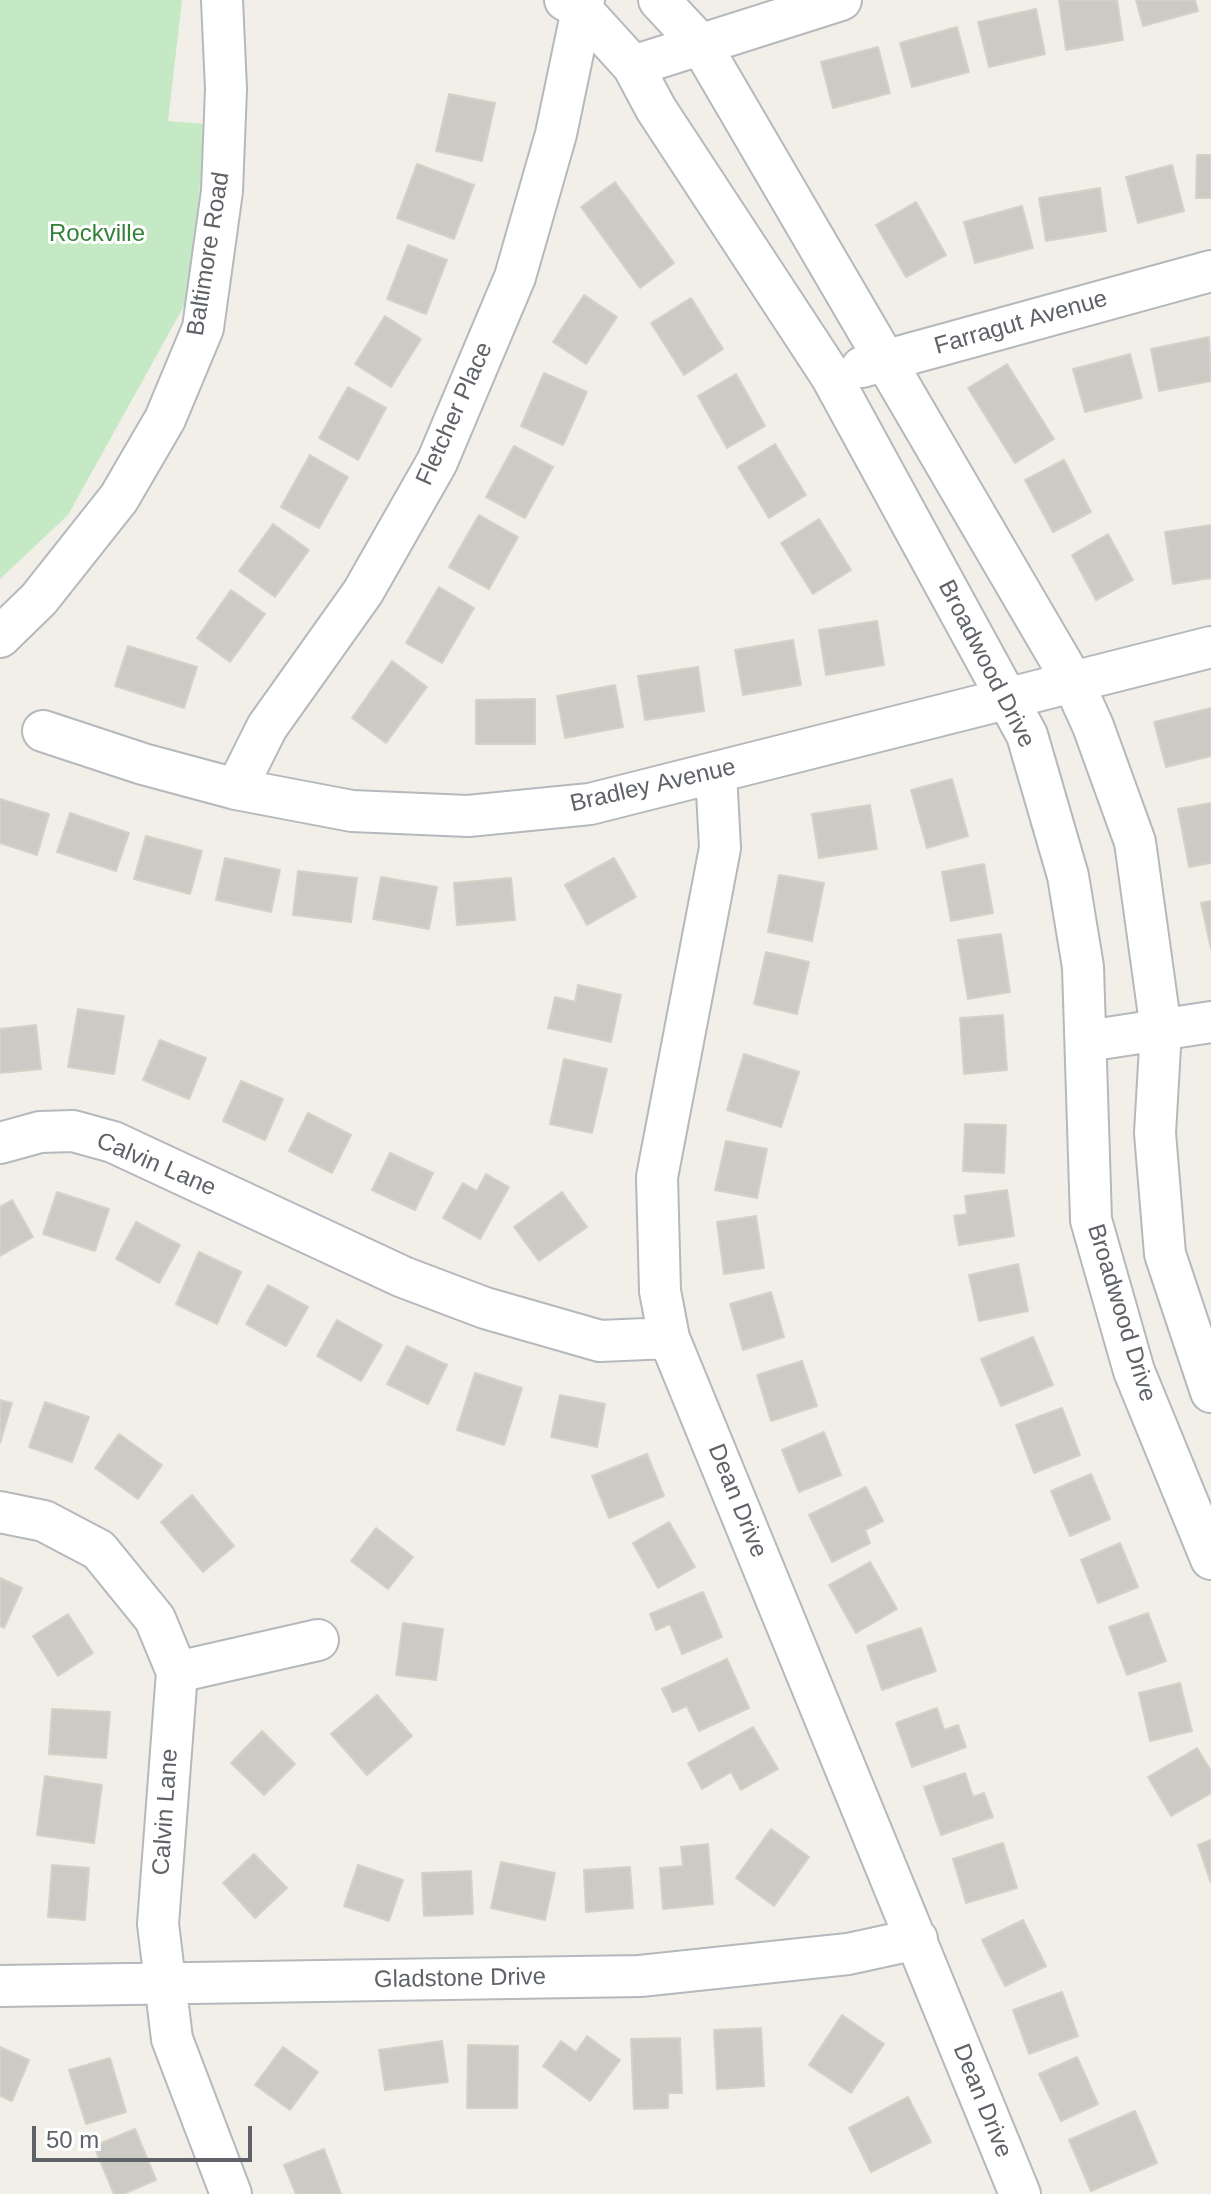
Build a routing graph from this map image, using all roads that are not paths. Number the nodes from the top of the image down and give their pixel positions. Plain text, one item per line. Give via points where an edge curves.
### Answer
1 (222, 0) edge
2 (659, 0) edge
3 (841, 0) edge
4 (577, 3) edge
5 (701, 45) junction
6 (633, 66) junction
7 (1211, 271) edge
8 (884, 361) junction
9 (831, 376) junction
10 (0, 637) edge
11 (1211, 647) edge
12 (1073, 682) junction
13 (1007, 699) junction
14 (43, 731) dead end
15 (716, 773) junction
16 (236, 789) junction
17 (1211, 1022) edge
18 (1161, 1030) junction
19 (1087, 1041) junction
20 (0, 1143) edge
21 (669, 1338) junction
22 (1211, 1392) edge
23 (0, 1512) edge
24 (1211, 1559) edge
25 (318, 1640) dead end
26 (177, 1672) junction
27 (917, 1939) junction
28 (165, 1984) junction
29 (0, 1986) edge
30 (231, 2194) edge
31 (1020, 2194) edge

1 - 10 street, Baltimore Road via 222,191 203,328 165,419 119,498 39,599
2 - 5 street
3 - 5 street
4 - 6 street, Broadwood Drive
4 - 16 street, Fletcher Place via 556,134 515,277 437,462 363,592 267,727
5 - 6 street
5 - 8 street
6 - 9 street, Broadwood Drive
7 - 8 street, Farragut Avenue
8 - 9 street, Farragut Avenue
8 - 12 street
9 - 13 street, Broadwood Drive
11 - 12 street, Bradley Avenue
12 - 13 street, Bradley Avenue
12 - 18 street via 1135,842
13 - 15 street, Bradley Avenue
13 - 19 street, Broadwood Drive via 1027,735 1068,876 1083,967
14 - 16 street, Bradley Avenue
15 - 16 street, Bradley Avenue via 590,804 468,816 352,811
15 - 21 street, Dean Drive via 720,848 657,1177 660,1291
17 - 18 street
18 - 19 street
18 - 22 street via 1155,1133 1165,1254
19 - 24 street, Broadwood Drive via 1091,1220 1134,1371
20 - 21 street, Calvin Lane via 40,1132 73,1131 113,1142 403,1277 485,1308 600,1341
21 - 27 street, Dean Drive
23 - 26 street, Calvin Lane via 44,1521 99,1550 155,1619
25 - 26 street
26 - 28 street, Calvin Lane via 158,1924
27 - 28 street, Gladstone Drive via 848,1954 640,1976
27 - 31 street, Dean Drive
28 - 29 street, Gladstone Drive
28 - 30 street, Calvin Lane via 172,2039

